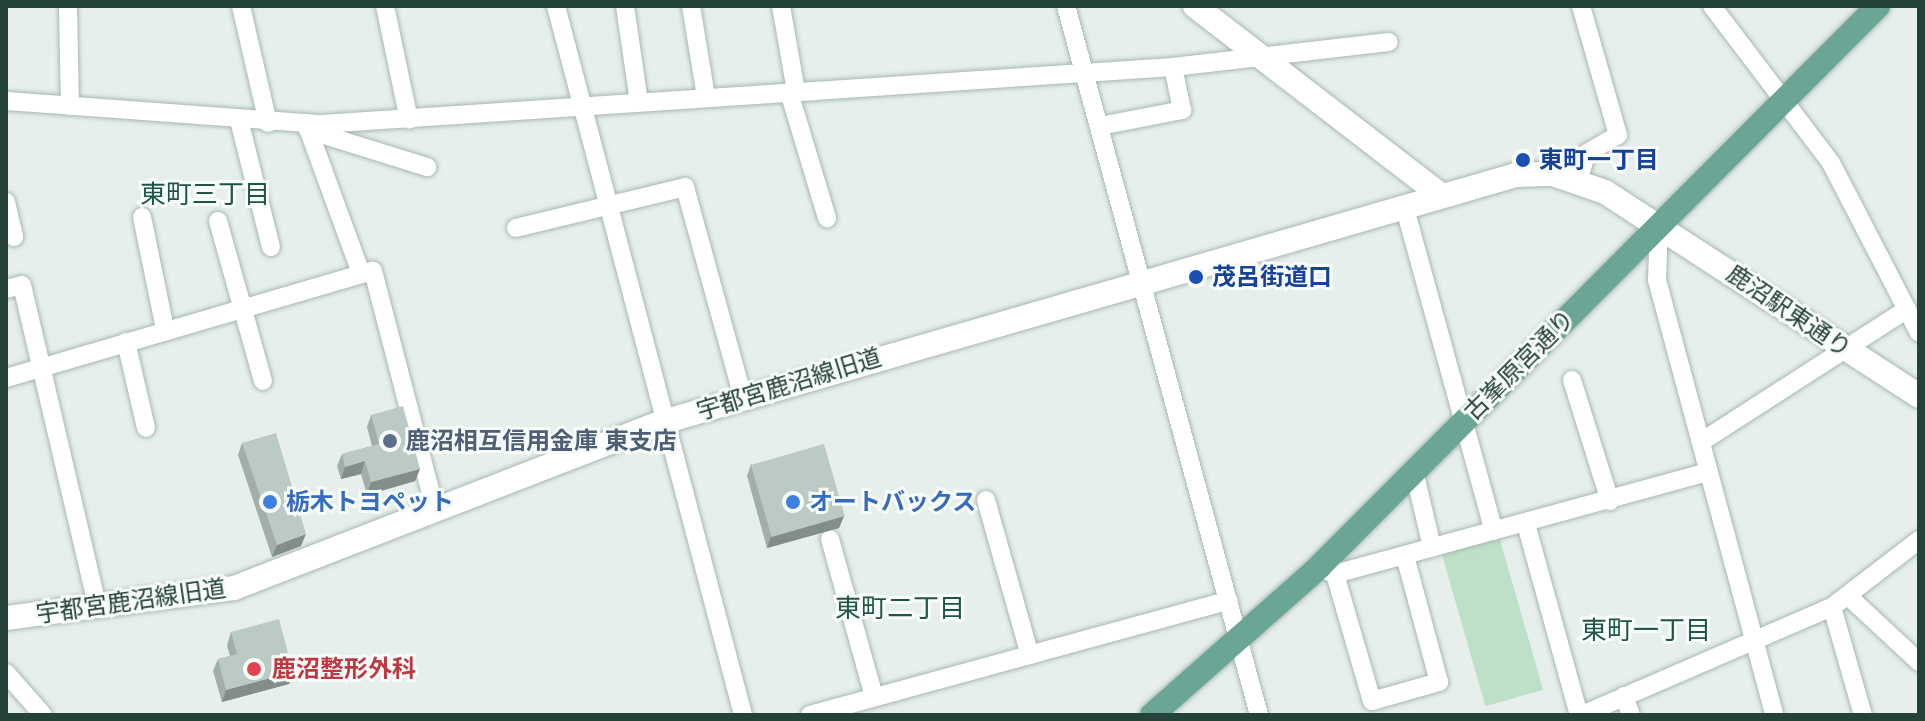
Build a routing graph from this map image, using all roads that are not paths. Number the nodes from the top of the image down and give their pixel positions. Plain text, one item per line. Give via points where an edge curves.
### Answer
1 (68, 6) edge
2 (241, 6) edge
3 (385, 6) edge
4 (556, 6) edge
5 (625, 6) edge
6 (691, 6) edge
7 (781, 6) edge
8 (1066, 6) edge
9 (1195, 6) edge
10 (1581, 6) edge
11 (1712, 6) edge
12 (1878, 6) edge
13 (1389, 42) dead end
14 (1265, 57) junction
15 (1173, 67) junction
16 (1084, 74) junction
17 (792, 92) junction
18 (706, 97) junction
19 (1785, 99) junction
20 (6, 101) edge
21 (639, 102) junction
22 (70, 106) junction
23 (579, 109) junction
24 (239, 120) junction
25 (409, 120) junction
26 (268, 123) junction
27 (1100, 126) junction
28 (307, 127) junction
29 (427, 167) dead end
30 (1578, 180) junction
31 (1440, 195) junction
32 (6, 202) edge
33 (607, 205) junction
34 (1404, 205) junction
35 (142, 217) dead end
36 (827, 218) dead end
37 (218, 221) dead end
38 (1659, 225) junction
39 (516, 228) dead end
40 (14, 237) dead end
41 (271, 247) dead end
42 (361, 273) junction
43 (1141, 281) junction
44 (6, 289) edge
45 (243, 306) junction
46 (1907, 309) junction
47 (165, 329) junction
48 (1919, 333) edge
49 (126, 342) junction
50 (1845, 348) junction
51 (42, 370) junction
52 (6, 378) edge
53 (1572, 380) dead end
54 (263, 381) dead end
55 (1919, 396) edge
56 (743, 397) junction
57 (1463, 420) junction
58 (663, 422) junction
59 (146, 428) dead end
60 (1701, 442) junction
61 (1414, 471) junction
62 (1708, 472) junction
63 (986, 500) dead end
64 (1610, 501) junction
65 (435, 509) junction
66 (1526, 524) junction
67 (1494, 531) junction
68 (830, 539) dead end
69 (1919, 540) edge
70 (1432, 547) junction
71 (1405, 556) junction
72 (1327, 570) junction
73 (1848, 596) junction
74 (1229, 600) junction
75 (1832, 607) junction
76 (98, 608) junction
77 (6, 618) edge
78 (1753, 641) junction
79 (1239, 642) junction
80 (1030, 655) junction
81 (1919, 662) edge
82 (6, 673) edge
83 (1624, 696) junction
84 (874, 697) junction
85 (43, 715) edge
86 (743, 715) edge
87 (810, 715) edge
88 (1152, 715) edge
89 (1259, 715) edge
90 (1580, 715) edge
91 (1631, 715) edge
92 (1774, 715) edge
93 (1863, 715) edge

1 - 22 street
2 - 26 street
3 - 25 street
4 - 23 street
5 - 21 street
6 - 18 street
7 - 17 street
8 - 16 street
9 - 14 street
10 - 30 street via 1618,135 1587,153
11 - 19 street
12 - 19 main road, 古峯原宮通り
13 - 14 street
14 - 15 street
14 - 31 street
15 - 16 street
15 - 27 street via 1182,110
16 - 17 street
16 - 27 street
17 - 18 street
17 - 36 street
18 - 21 street
19 - 38 main road, 古峯原宮通り
19 - 46 street via 1831,163
20 - 22 street
21 - 23 street
22 - 24 street
23 - 25 street
23 - 33 street
24 - 26 street
24 - 41 street
25 - 28 street
26 - 28 street
27 - 43 street
28 - 29 street
28 - 42 street
30 - 31 street, 宇都宮鹿沼線旧道 via 1516,175
30 - 38 street, 鹿沼駅東通り
31 - 34 street, 宇都宮鹿沼線旧道
32 - 40 street
33 - 39 street
33 - 56 street via 685,187
33 - 58 street
34 - 43 street, 宇都宮鹿沼線旧道
34 - 57 street
35 - 47 street
37 - 45 street
38 - 50 street, 鹿沼駅東通り
38 - 57 main road, 古峯原宮通り
38 - 60 street via 1657,280
42 - 45 street
42 - 65 street via 373,271
43 - 56 street, 宇都宮鹿沼線旧道
43 - 74 street
44 - 51 street via 22,285
45 - 47 street
45 - 54 street
46 - 48 street
46 - 50 street
47 - 49 street
49 - 51 street
49 - 59 street
50 - 55 street, 鹿沼駅東通り
50 - 60 street
51 - 52 street
51 - 76 street
53 - 64 street
56 - 58 street, 宇都宮鹿沼線旧道
57 - 61 main road, 古峯原宮通り
57 - 67 street
58 - 65 street, 宇都宮鹿沼線旧道
58 - 86 street
60 - 62 street
61 - 70 street
61 - 72 main road, 古峯原宮通り
62 - 64 street
62 - 78 street
63 - 80 street
64 - 66 street
65 - 76 street, 宇都宮鹿沼線旧道 via 234,588
66 - 67 street
66 - 90 street
67 - 70 street
68 - 84 street
69 - 73 street
70 - 71 street
71 - 72 street
71 - 72 street via 1439,682 1372,701
72 - 79 main road, 古峯原宮通り
73 - 75 street
73 - 81 street
74 - 79 street
74 - 80 street
75 - 78 street
75 - 93 street
76 - 77 street, 宇都宮鹿沼線旧道
78 - 83 street
78 - 92 street
79 - 88 main road, 古峯原宮通り
79 - 89 street
80 - 84 street
82 - 85 street
83 - 90 street
83 - 91 street
84 - 87 street

